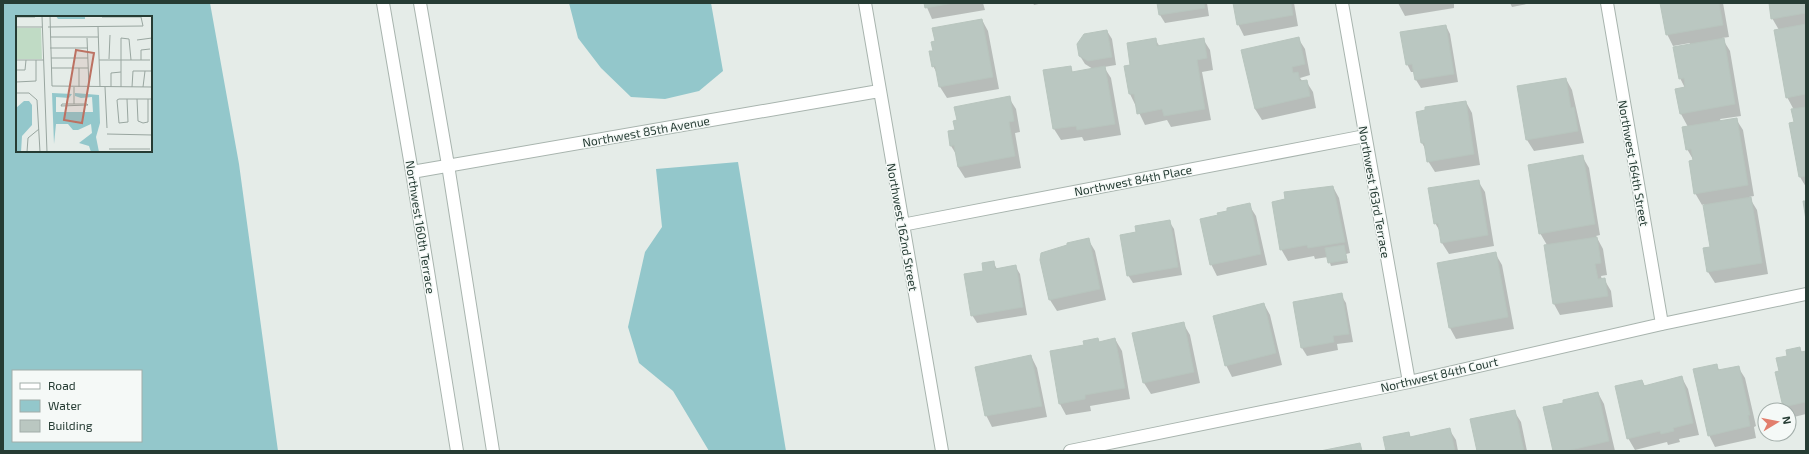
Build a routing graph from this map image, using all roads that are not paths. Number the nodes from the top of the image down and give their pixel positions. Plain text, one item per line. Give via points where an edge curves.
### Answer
1 (383, 3) edge
2 (420, 3) edge
3 (864, 3) edge
4 (1342, 3) edge
5 (1606, 3) edge
6 (879, 90) junction
7 (1365, 136) junction
8 (448, 166) junction
9 (412, 172) junction
10 (902, 225) junction
11 (1806, 294) edge
12 (1662, 324) junction
13 (1409, 382) junction
14 (457, 451) edge
15 (493, 451) edge
16 (942, 451) edge
17 (1070, 451) edge

1 - 9 street, Northwest 160th Terrace
2 - 8 street
3 - 6 street, Northwest 162nd Street
4 - 7 street, Northwest 163rd Terrace
5 - 12 street, Northwest 164th Street
6 - 8 street, Northwest 85th Avenue
6 - 10 street, Northwest 162nd Street
7 - 10 street, Northwest 84th Place
7 - 13 street, Northwest 163rd Terrace
8 - 9 street, Northwest 85th Avenue
8 - 15 street
9 - 14 street, Northwest 160th Terrace
10 - 16 street, Northwest 162nd Street
11 - 12 street, Northwest 84th Court
12 - 13 street, Northwest 84th Court
13 - 17 street, Northwest 84th Court

